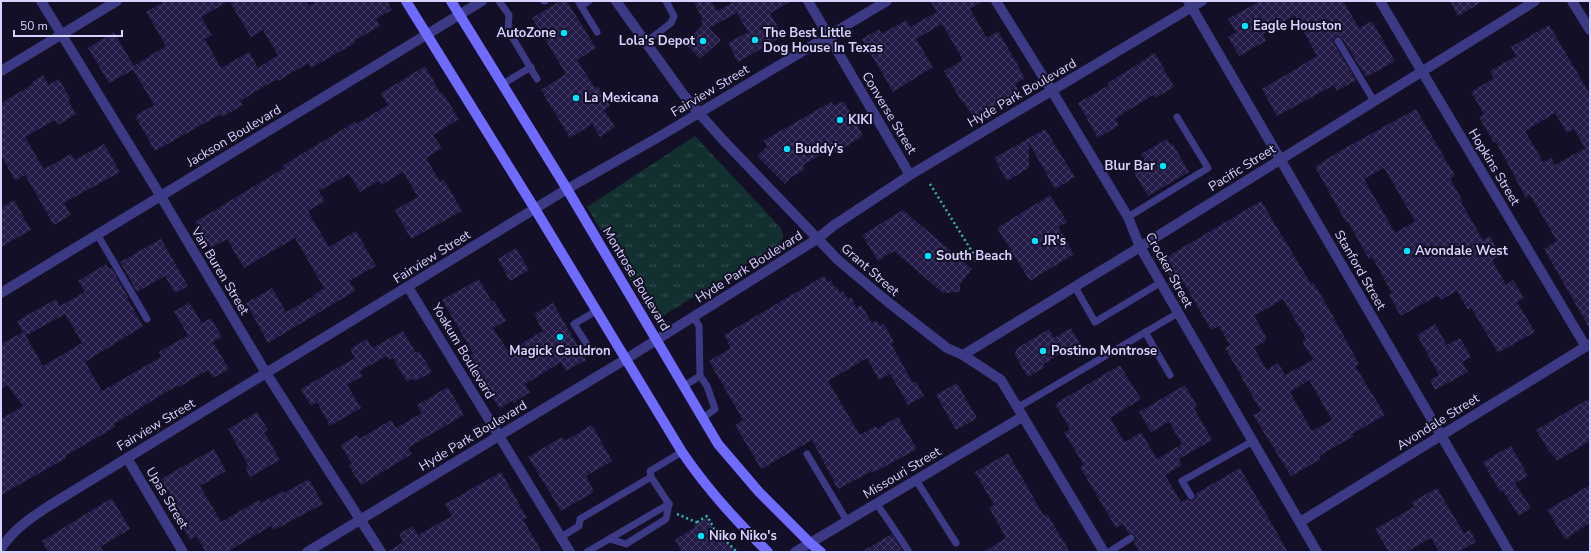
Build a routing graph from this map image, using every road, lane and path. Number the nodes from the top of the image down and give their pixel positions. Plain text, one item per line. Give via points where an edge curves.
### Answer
1 (41, 1) edge
2 (118, 1) edge
3 (406, 1) edge
4 (451, 1) edge
5 (482, 1) edge
6 (499, 1) edge
7 (589, 1) edge
8 (616, 1) edge
9 (666, 1) edge
10 (808, 1) edge
11 (887, 1) edge
12 (996, 1) edge
13 (1202, 1) edge
14 (1380, 1) edge
15 (1535, 1) edge
16 (1572, 1) edge
17 (580, 4) edge
18 (1190, 4) edge
19 (460, 15) junction
20 (1590, 30) edge
21 (597, 32) dead end
22 (61, 35) junction
23 (426, 35) junction
24 (828, 36) junction
25 (1338, 41) dead end
26 (646, 42) junction
27 (530, 67) junction
28 (1, 71) edge
29 (1422, 71) junction
30 (538, 79) dead end
31 (502, 84) junction
32 (1052, 91) junction
33 (1374, 101) junction
34 (698, 112) junction
35 (1177, 117) dead end
36 (1281, 159) junction
37 (910, 175) junction
38 (930, 184) dead end
39 (567, 189) junction
40 (160, 195) junction
41 (535, 209) junction
42 (1128, 217) junction
43 (97, 234) junction
44 (818, 239) junction
45 (1140, 247) junction
46 (976, 262) dead end
47 (1160, 283) junction
48 (408, 287) junction
49 (1075, 287) junction
50 (1, 293) edge
51 (596, 310) junction
52 (1178, 313) junction
53 (694, 317) junction
54 (147, 319) dead end
55 (1145, 332) junction
56 (656, 340) junction
57 (586, 343) dead end
58 (1588, 345) edge
59 (963, 355) junction
60 (626, 359) junction
61 (266, 373) junction
62 (1170, 375) dead end
63 (700, 376) junction
64 (684, 386) junction
65 (1020, 412) junction
66 (703, 418) junction
67 (499, 436) junction
68 (1441, 436) junction
69 (1252, 441) junction
70 (682, 452) junction
71 (807, 454) dead end
72 (128, 458) junction
73 (651, 477) junction
74 (916, 480) junction
75 (1191, 496) dead end
76 (876, 503) junction
77 (669, 504) junction
78 (360, 519) junction
79 (847, 521) junction
80 (1300, 522) junction
81 (561, 537) junction
82 (1131, 538) dead end
83 (610, 539) junction
84 (810, 543) junction
85 (956, 543) dead end
86 (1, 548) edge
87 (183, 552) edge
88 (307, 552) edge
89 (381, 552) edge
90 (570, 552) edge
91 (587, 552) edge
92 (737, 552) edge
93 (768, 552) edge
94 (795, 552) edge
95 (821, 552) edge
96 (909, 552) edge
97 (1104, 552) edge
98 (1109, 552) edge
99 (1317, 552) edge
100 (1509, 552) edge

1 - 22 street, Van Buren Street
2 - 22 street
3 - 23 main road
4 - 19 main road, Montrose Boulevard
5 - 19 street, Jackson Boulevard
6 - 27 lane via 509,15 508,30
7 - 17 lane
8 - 26 street, Grant Street
9 - 26 lane via 674,16 672,23
10 - 24 street, Converse Street
11 - 24 street, Fairview Street
12 - 32 street, Crocker Street
13 - 18 street, Hyde Park Boulevard
14 - 29 street, Hopkins Street
15 - 29 street, Pacific Street
16 - 20 street
17 - 21 lane
18 - 32 street, Hyde Park Boulevard
18 - 36 street, Stanford Street
19 - 23 street, Jackson Boulevard
19 - 31 main road, Montrose Boulevard
22 - 28 street
22 - 40 street, Van Buren Street
23 - 40 street, Jackson Boulevard
23 - 41 main road
24 - 34 street, Fairview Street
24 - 37 street, Converse Street
25 - 33 lane
26 - 34 street, Grant Street
27 - 30 lane
27 - 31 lane
29 - 33 street, Pacific Street
29 - 58 street, Hopkins Street
31 - 39 main road, Montrose Boulevard
32 - 37 street, Hyde Park Boulevard
32 - 42 street, Crocker Street
33 - 36 street, Pacific Street
34 - 39 street, Fairview Street
34 - 44 street, Grant Street
35 - 42 lane via 1208,168
36 - 45 street, Pacific Street
36 - 68 street, Stanford Street
37 - 44 street, Hyde Park Boulevard via 833,226
38 - 46 path via 976,258
39 - 41 street, Fairview Street
39 - 56 main road, Montrose Boulevard
40 - 43 street, Jackson Boulevard
40 - 61 street, Van Buren Street
41 - 48 street, Fairview Street
41 - 51 main road
42 - 45 street, Crocker Street
43 - 50 street, Jackson Boulevard
43 - 54 lane
44 - 53 street, Hyde Park Boulevard
44 - 59 street, Grant Street via 838,260 888,302 947,348
45 - 47 street, Crocker Street
45 - 49 street, Pacific Street
47 - 49 lane via 1095,322
47 - 52 street, Crocker Street
48 - 61 street, Fairview Street
48 - 67 street, Yoakum Boulevard
49 - 59 street, Pacific Street
51 - 57 lane via 574,324
51 - 60 main road
52 - 55 lane
52 - 69 street, Crocker Street
53 - 56 street, Hyde Park Boulevard
53 - 63 lane via 699,326
55 - 62 lane
55 - 65 lane
56 - 60 street, Hyde Park Boulevard
56 - 64 main road, Montrose Boulevard
58 - 68 street, Avondale Street
59 - 65 street, Grant Street via 1001,380
60 - 67 street, Hyde Park Boulevard
60 - 70 main road
61 - 72 street, Fairview Street
61 - 78 street, Van Buren Street
63 - 64 lane
63 - 66 lane via 707,386 715,409
64 - 66 main road, Montrose Boulevard
65 - 74 street, Missouri Street
65 - 97 street, Grant Street
66 - 84 main road, Montrose Boulevard via 718,444 759,492
67 - 78 street, Hyde Park Boulevard
67 - 81 street, Yoakum Boulevard
68 - 80 street, Avondale Street
68 - 100 street, Stanford Street
69 - 75 lane via 1182,481
69 - 80 street, Crocker Street
70 - 73 lane via 650,471
70 - 93 main road via 736,521
71 - 79 lane
72 - 86 street, Fairview Street via 27,520 11,534
72 - 87 street, Upas Street
73 - 77 lane
73 - 81 lane via 580,519 579,526
74 - 76 street, Missouri Street
74 - 85 lane
76 - 79 street, Missouri Street
76 - 96 lane
77 - 83 lane
77 - 83 lane via 666,519 626,544
77 - 92 path via 677,515 697,523 707,516 715,530
78 - 88 street, Hyde Park Boulevard
78 - 89 street, Van Buren Street
79 - 84 street, Missouri Street
80 - 99 street, Crocker Street
81 - 90 street, Yoakum Boulevard
82 - 98 lane
83 - 91 lane
84 - 94 street, Missouri Street
84 - 95 main road, Montrose Boulevard

